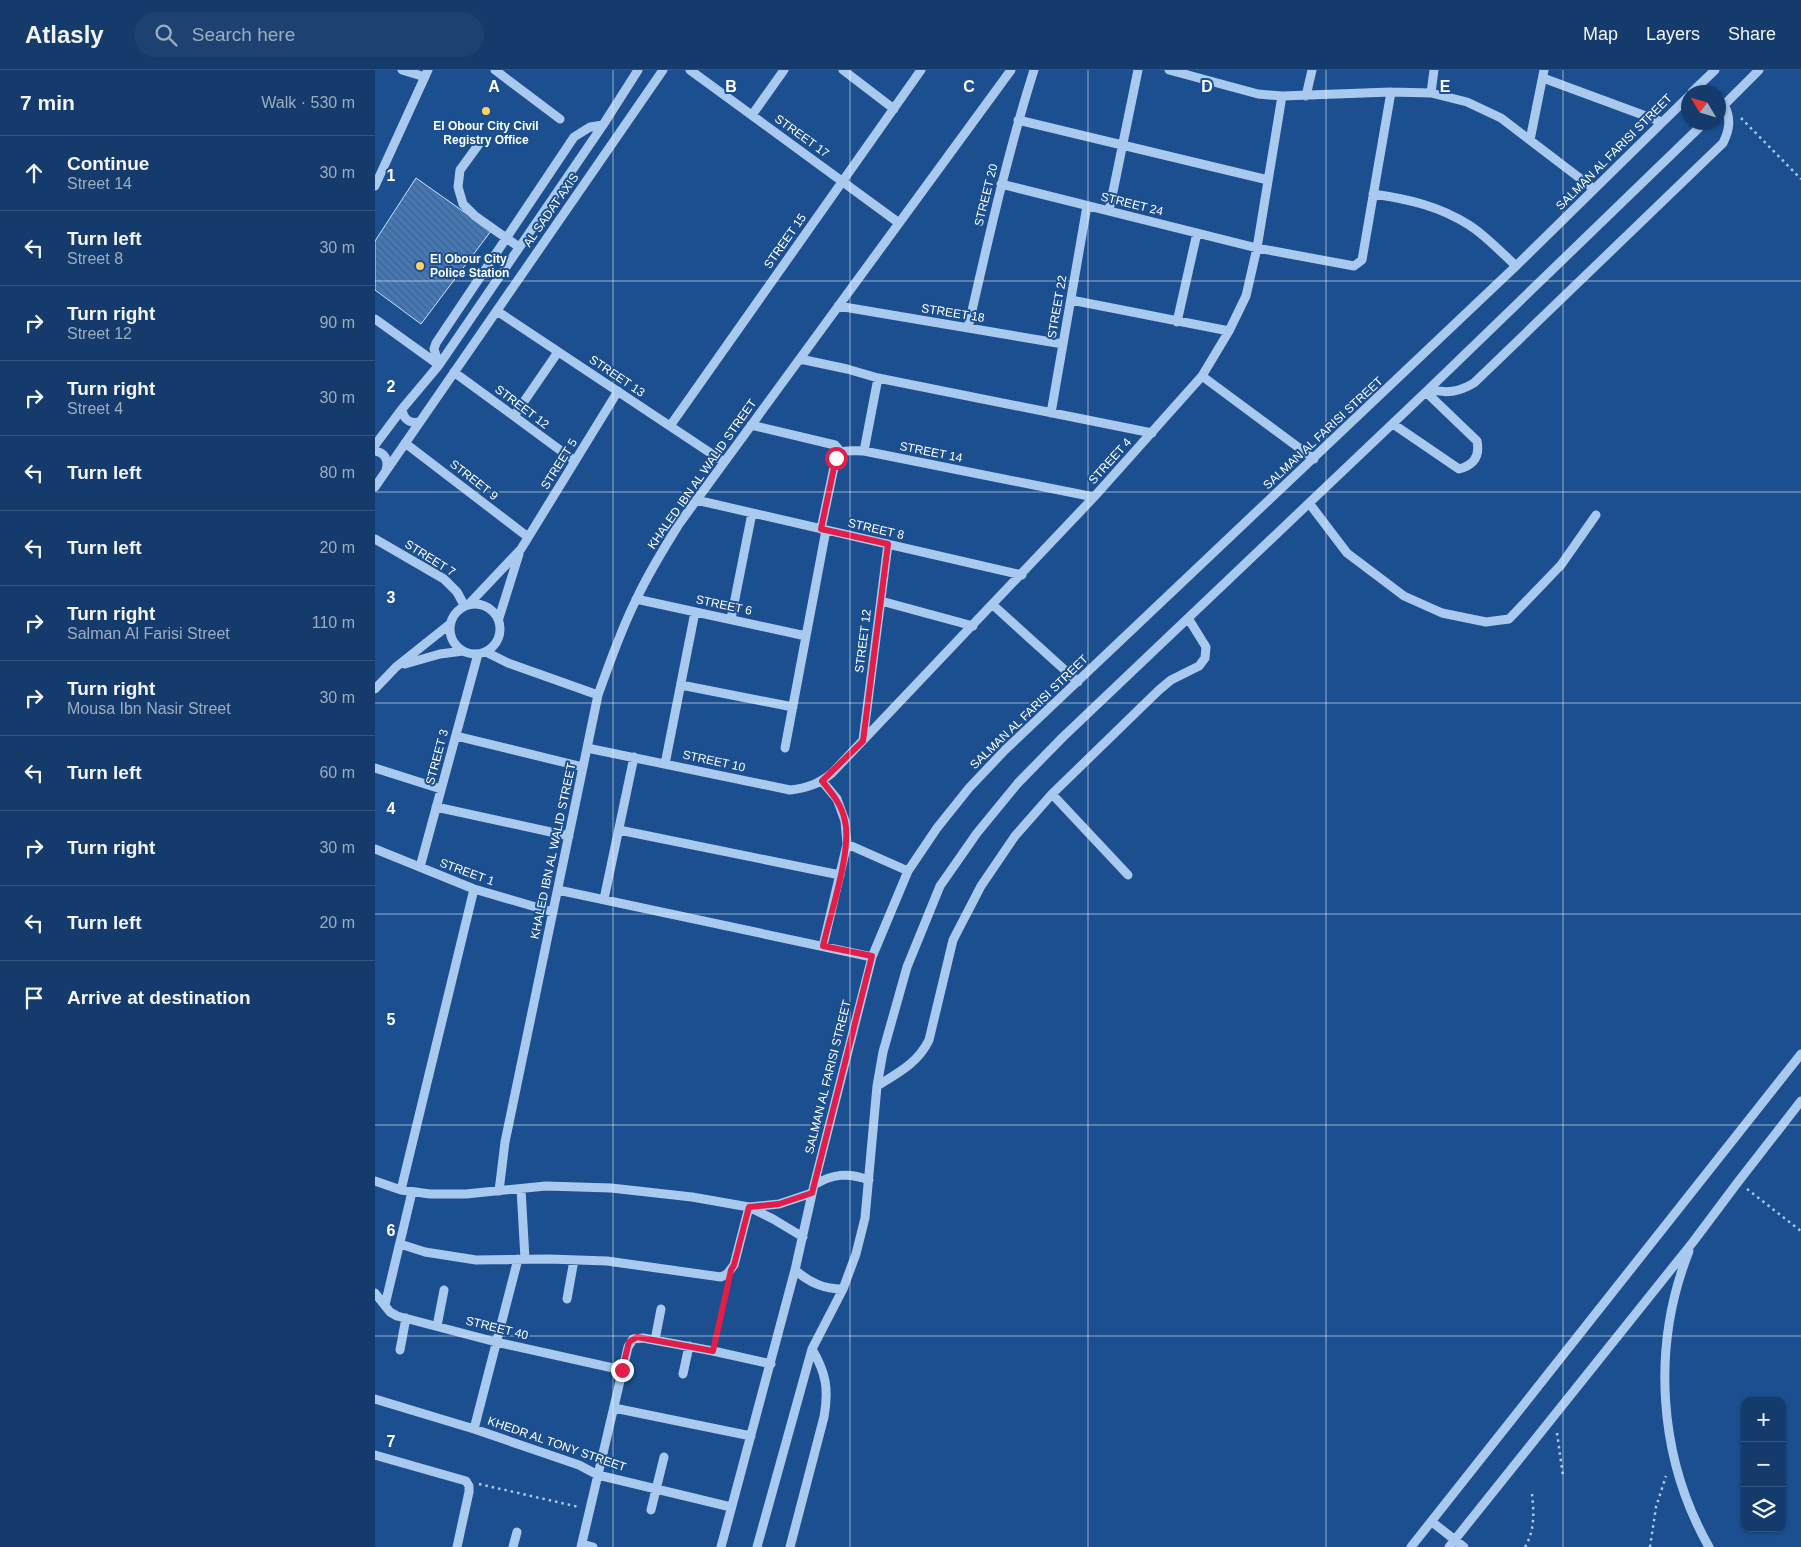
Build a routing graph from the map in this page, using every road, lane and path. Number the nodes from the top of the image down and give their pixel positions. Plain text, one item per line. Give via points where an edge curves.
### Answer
1 (402, 70) edge
2 (495, 70) edge
3 (638, 70) edge
4 (663, 70) edge
5 (690, 70) edge
6 (784, 70) edge
7 (843, 70) edge
8 (921, 70) edge
9 (1011, 70) edge
10 (1035, 70) edge
11 (1138, 70) edge
12 (1169, 70) edge
13 (1312, 70) edge
14 (1434, 70) edge
15 (1715, 70) edge
16 (1759, 70) edge
17 (1184, 72) edge
18 (426, 74) edge
19 (1544, 74) edge
20 (1699, 85) edge
21 (1391, 92) junction
22 (1431, 93) junction
23 (1281, 96) junction
24 (1306, 96) junction
25 (1726, 103) edge
26 (1681, 104) edge
27 (893, 109) junction
28 (1726, 109) edge
29 (1726, 110) edge
30 (751, 115) junction
31 (560, 119) dead end
32 (1018, 120) junction
33 (1662, 122) junction
34 (603, 125) junction
35 (1697, 130) edge
36 (1531, 140) junction
37 (479, 144) dead end
38 (1123, 145) junction
39 (1801, 179) edge
40 (1268, 180) junction
41 (842, 181) junction
42 (1001, 184) junction
43 (375, 186) edge
44 (1594, 189) junction
45 (1373, 194) junction
46 (1087, 206) junction
47 (1109, 211) junction
48 (899, 223) junction
49 (1197, 233) junction
50 (506, 238) junction
51 (519, 247) junction
52 (1257, 248) junction
53 (1516, 266) junction
54 (1071, 300) junction
55 (838, 306) junction
56 (497, 311) junction
57 (375, 319) edge
58 (1177, 322) junction
59 (968, 328) junction
60 (1229, 332) junction
61 (1063, 344) junction
62 (558, 352) junction
63 (799, 359) junction
64 (439, 365) junction
65 (454, 372) junction
66 (1202, 376) junction
67 (878, 378) junction
68 (1427, 390) junction
69 (618, 391) junction
70 (402, 409) junction
71 (1051, 413) junction
72 (514, 416) junction
73 (419, 422) junction
74 (1393, 424) junction
75 (751, 425) junction
76 (670, 426) junction
77 (1152, 433) junction
78 (405, 443) junction
79 (375, 445) edge
80 (375, 451) edge
81 (864, 451) junction
82 (841, 452) junction
83 (1314, 458) junction
84 (575, 461) junction
85 (723, 462) junction
86 (386, 470) junction
87 (375, 487) edge
88 (1094, 497) junction
89 (696, 500) junction
90 (1309, 503) junction
91 (752, 513) junction
92 (1596, 515) dead end
93 (823, 529) junction
94 (528, 537) junction
95 (375, 539) edge
96 (888, 544) junction
97 (521, 549) junction
98 (1022, 575) junction
99 (636, 599) junction
100 (881, 601) junction
101 (467, 605) junction
102 (993, 605) junction
103 (695, 612) junction
104 (499, 618) junction
105 (1189, 618) junction
106 (731, 619) junction
107 (450, 624) junction
108 (973, 626) junction
109 (806, 636) junction
110 (463, 652) junction
111 (482, 653) junction
112 (396, 667) junction
113 (1078, 682) junction
114 (681, 685) junction
115 (375, 689) edge
116 (598, 695) junction
117 (793, 707) junction
118 (456, 736) junction
119 (863, 741) junction
120 (587, 748) junction
121 (785, 748) dead end
122 (634, 758) junction
123 (665, 764) junction
124 (583, 767) junction
125 (375, 768) edge
126 (832, 773) joint
127 (822, 781) junction
128 (441, 789) junction
129 (1052, 794) junction
130 (436, 807) junction
131 (619, 830) junction
132 (569, 836) junction
133 (847, 844) junction
134 (375, 849) edge
135 (420, 867) junction
136 (908, 871) junction
137 (840, 875) junction
138 (1127, 875) dead end
139 (474, 889) junction
140 (558, 890) junction
141 (604, 899) junction
142 (553, 912) junction
143 (823, 946) junction
144 (872, 956) junction
145 (1801, 1054) edge
146 (877, 1086) junction
147 (1801, 1101) edge
148 (869, 1180) junction
149 (375, 1181) edge
150 (1738, 1182) junction
151 (521, 1189) junction
152 (813, 1189) junction
153 (401, 1190) junction
154 (499, 1191) junction
155 (413, 1192) junction
156 (749, 1207) junction
157 (1801, 1231) edge
158 (803, 1237) junction
159 (1693, 1242) junction
160 (399, 1244) junction
161 (521, 1259) junction
162 (574, 1260) junction
163 (731, 1270) junction
164 (795, 1270) junction
165 (843, 1289) junction
166 (444, 1290) dead end
167 (375, 1293) edge
168 (567, 1299) dead end
169 (385, 1305) junction
170 (661, 1309) dead end
171 (407, 1318) junction
172 (437, 1326) junction
173 (655, 1340) junction
174 (497, 1342) junction
175 (689, 1346) junction
176 (812, 1349) junction
177 (400, 1350) dead end
178 (713, 1351) junction
179 (771, 1364) junction
180 (622, 1370) junction
181 (683, 1374) dead end
182 (375, 1400) edge
183 (614, 1408) junction
184 (1555, 1416) junction
185 (474, 1428) junction
186 (751, 1436) junction
187 (375, 1455) edge
188 (1674, 1455) junction
189 (664, 1457) dead end
190 (598, 1475) junction
191 (1563, 1476) dead end
192 (469, 1486) junction
193 (656, 1489) junction
194 (1532, 1494) dead end
195 (731, 1507) junction
196 (590, 1510) junction
197 (651, 1510) dead end
198 (1432, 1522) junction
199 (517, 1532) dead end
200 (1452, 1544) edge
201 (581, 1546) edge
202 (457, 1547) edge
203 (513, 1547) edge
204 (593, 1547) edge
205 (721, 1547) edge
206 (757, 1547) edge
207 (790, 1547) edge
208 (1412, 1547) edge
209 (1464, 1547) edge
210 (1525, 1547) edge
211 (1650, 1547) edge
212 (1709, 1547) edge

1 - 18 street
2 - 31 street
3 - 34 street, AL SADAT AXIS
4 - 56 street, AL SADAT AXIS
5 - 30 street, STREET 17
6 - 30 street
7 - 27 street
8 - 27 street, STREET 15
9 - 48 street, KHALED IBN AL WALID STREET
10 - 32 street, STREET 20
11 - 38 street
12 - 17 street
13 - 24 street
14 - 22 street
15 - 20 street, SALMAN AL FARISI STREET
16 - 25 street
17 - 23 street via 1258,94
18 - 43 street
19 - 33 street
19 - 36 street
21 - 22 street
21 - 24 street
21 - 45 street, STREET 24
22 - 36 street via 1467,102 1501,118
23 - 24 street
23 - 40 street, STREET 4
26 - 33 street, SALMAN AL FARISI STREET
27 - 41 street, STREET 15
28 - 39 path
29 - 68 street via 1729,124 1723,142 1474,383 1448,392
30 - 41 street, STREET 17
32 - 38 street
32 - 42 street, STREET 20
33 - 44 street, SALMAN AL FARISI STREET
34 - 50 street via 590,127 574,136
34 - 51 street, AL SADAT AXIS
35 - 68 street
36 - 44 street
37 - 50 street via 461,170 458,187 463,204
38 - 40 street
38 - 47 street
40 - 52 street, STREET 4
41 - 48 street, STREET 17
41 - 76 street, STREET 15
42 - 46 street, STREET 24
42 - 59 street, STREET 20
44 - 53 street, SALMAN AL FARISI STREET
45 - 52 street, STREET 24 via 1362,260 1354,266
45 - 53 street via 1407,199 1440,210 1471,226
46 - 47 street, STREET 24
46 - 54 street, STREET 22
47 - 49 street, STREET 24
48 - 55 street, KHALED IBN AL WALID STREET
49 - 52 street, STREET 24
49 - 58 street
50 - 51 street
50 - 64 street via 436,342 434,349
51 - 64 street, AL SADAT AXIS
52 - 60 street, STREET 4 via 1245,296
53 - 83 street, SALMAN AL FARISI STREET
54 - 58 street
54 - 61 street, STREET 22
55 - 59 street, STREET 18
55 - 63 street, KHALED IBN AL WALID STREET
56 - 62 street, STREET 13
56 - 65 street, AL SADAT AXIS
57 - 64 street
58 - 60 street
59 - 61 street, STREET 18
60 - 66 street, STREET 4
61 - 71 street, STREET 22
62 - 69 street, STREET 13
62 - 72 street
63 - 67 street
63 - 75 street, KHALED IBN AL WALID STREET
64 - 70 street, AL SADAT AXIS
65 - 72 street, STREET 12
65 - 73 street, AL SADAT AXIS
66 - 77 street, STREET 4
66 - 83 street
67 - 71 street
67 - 81 street
68 - 74 street
68 - 74 street via 1477,441 1479,450 1469,466 1459,469
69 - 76 street, STREET 13
69 - 84 street, STREET 5
70 - 73 street via 407,420
70 - 79 street, AL SADAT AXIS
71 - 77 street
72 - 84 street, STREET 12
73 - 78 street, AL SADAT AXIS
74 - 90 street
75 - 82 street via 835,445
75 - 85 street, KHALED IBN AL WALID STREET
76 - 85 street, STREET 13
77 - 88 street, STREET 4
78 - 86 street, AL SADAT AXIS
78 - 94 street, STREET 9
80 - 86 street via 383,453 386,458
81 - 82 street, STREET 14
81 - 88 street, STREET 14
82 - 93 street via 836,458
83 - 113 street, SALMAN AL FARISI STREET
84 - 94 street, STREET 5
85 - 89 street, KHALED IBN AL WALID STREET
86 - 87 street, AL SADAT AXIS
88 - 98 street, STREET 4
89 - 91 street, STREET 8
89 - 99 street, KHALED IBN AL WALID STREET
90 - 92 street via 1347,553 1404,596 1442,613 1486,622 1509,619 1561,565
90 - 105 street
91 - 93 street, STREET 8
91 - 106 street
93 - 96 street, STREET 8
93 - 109 street
94 - 97 street, STREET 5
95 - 101 street, STREET 7 via 444,579
96 - 98 street, STREET 8
96 - 100 street, STREET 12
97 - 101 street, STREET 5
97 - 104 street, STREET 5
98 - 102 street, STREET 4
99 - 103 street, STREET 6
99 - 116 street, KHALED IBN AL WALID STREET
100 - 108 street
100 - 119 street, STREET 12
101 - 104 street via 476,603 490,607
101 - 107 street via 458,610
102 - 108 street, STREET 4
102 - 113 street
103 - 106 street, STREET 6
103 - 114 street
104 - 111 street via 501,630 498,640 491,649
105 - 129 street via 1206,647 1205,658 1199,666 1159,690
105 - 146 street via 1018,783 977,832 940,886 907,967
106 - 109 street, STREET 6
107 - 110 street via 452,640
107 - 112 street
108 - 119 street, STREET 4
109 - 117 street
110 - 111 street
110 - 112 street
111 - 116 street
111 - 118 street, STREET 3
112 - 115 street
113 - 136 street, SALMAN AL FARISI STREET via 969,788
114 - 117 street
114 - 123 street
116 - 120 street, KHALED IBN AL WALID STREET
117 - 121 street
118 - 124 street
118 - 128 street, STREET 3
119 - 126 street, STREET 4
120 - 122 street, STREET 10
120 - 124 street, KHALED IBN AL WALID STREET
122 - 123 street, STREET 10
122 - 131 street
123 - 127 street, STREET 10 via 790,790 807,788
124 - 132 street, KHALED IBN AL WALID STREET
125 - 128 street
126 - 127 street, STREET 10
127 - 133 street via 837,799 845,821
128 - 130 street, STREET 3
129 - 138 street
129 - 146 street via 1015,836 985,879 953,940 924,1051 907,1068
130 - 132 street
130 - 135 street, STREET 3
131 - 137 street
131 - 141 street
132 - 140 street, KHALED IBN AL WALID STREET
133 - 136 street
133 - 137 street
134 - 135 street, STREET 1
135 - 139 street, STREET 1
136 - 144 street, SALMAN AL FARISI STREET
137 - 143 street
139 - 142 street, STREET 1
139 - 153 street
140 - 141 street
140 - 142 street, KHALED IBN AL WALID STREET
141 - 143 street
142 - 154 street, KHALED IBN AL WALID STREET via 505,1142
143 - 144 street
144 - 152 street, SALMAN AL FARISI STREET
145 - 198 street
146 - 148 street
147 - 150 street
148 - 152 street via 847,1174 835,1175 824,1179
148 - 165 street via 863,1227
149 - 153 street
150 - 157 path
150 - 159 street
151 - 154 street
151 - 156 street via 546,1186 611,1188
151 - 161 street
152 - 156 street via 779,1204
152 - 158 street, SALMAN AL FARISI STREET
153 - 155 street
154 - 155 street via 446,1195
155 - 160 street
156 - 158 street
156 - 163 street
158 - 164 street, SALMAN AL FARISI STREET
159 - 184 street
159 - 188 street via 1671,1307 1666,1341 1665,1409
160 - 161 street via 450,1257
160 - 169 street
161 - 162 street
161 - 174 street
162 - 163 street via 640,1264 715,1277
162 - 168 street
163 - 178 path
164 - 165 street via 822,1287
164 - 179 street, SALMAN AL FARISI STREET
165 - 176 street
166 - 172 street
167 - 169 street, STREET 40
169 - 171 street, STREET 40 via 390,1312
170 - 173 street
171 - 172 street, STREET 40
171 - 177 street
172 - 174 street, STREET 40
173 - 175 street
173 - 180 street via 633,1339
174 - 180 street, STREET 40
174 - 185 street
175 - 178 street
175 - 181 street
176 - 206 street
176 - 207 street via 821,1364 827,1399
178 - 179 street
179 - 186 street, SALMAN AL FARISI STREET
180 - 183 street
182 - 185 street, KHEDR AL TONY STREET
183 - 186 street
183 - 190 street
184 - 191 path
184 - 200 street
185 - 190 street, KHEDR AL TONY STREET via 579,1465
186 - 195 street, SALMAN AL FARISI STREET
187 - 192 street via 461,1479
188 - 211 path via 1656,1507
188 - 212 street via 1691,1508
189 - 193 street
190 - 193 street, KHEDR AL TONY STREET
190 - 196 street
192 - 196 path via 482,1484
192 - 202 street
193 - 195 street, KHEDR AL TONY STREET
193 - 197 street
194 - 210 path via 1535,1517 1530,1540
195 - 205 street, SALMAN AL FARISI STREET
196 - 201 street
198 - 200 street
198 - 208 street
199 - 203 street
200 - 209 street
201 - 204 street

